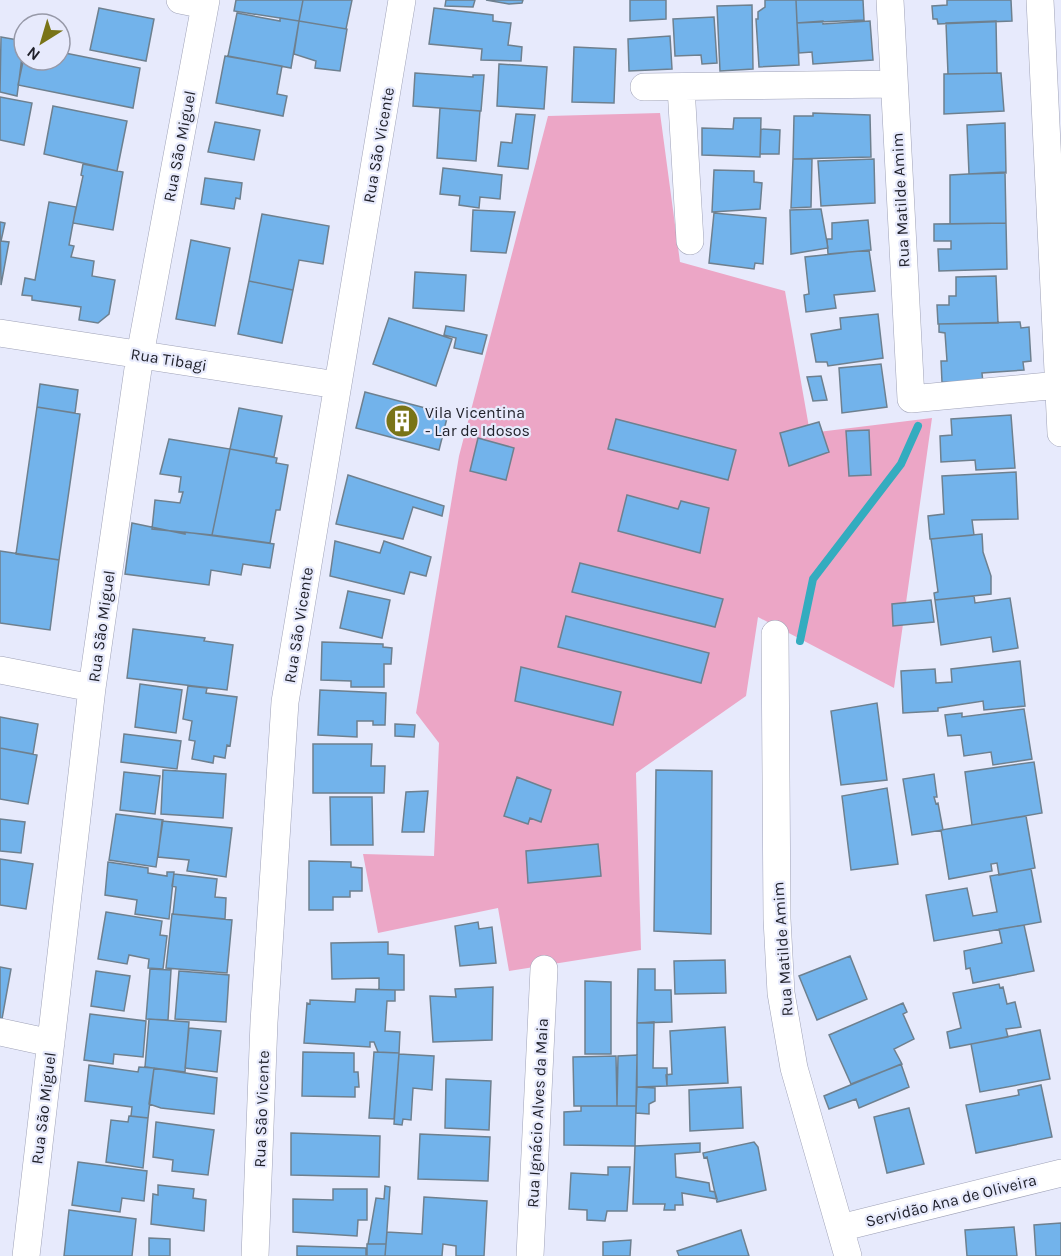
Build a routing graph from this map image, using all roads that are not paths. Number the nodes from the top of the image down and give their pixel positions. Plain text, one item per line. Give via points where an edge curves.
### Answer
1 (402, 0) edge
2 (890, 0) edge
3 (1040, 0) edge
4 (197, 2) edge
5 (893, 84) junction
6 (644, 87) dead end
7 (681, 87) junction
8 (1056, 192) edge
9 (690, 241) dead end
10 (0, 333) edge
11 (140, 355) junction
12 (1059, 385) junction
13 (337, 386) junction
14 (1061, 432) edge
15 (776, 634) dead end
16 (0, 670) edge
17 (92, 687) junction
18 (544, 969) dead end
19 (0, 1032) edge
20 (51, 1043) junction
21 (1061, 1173) edge
22 (840, 1228) junction
23 (26, 1256) edge
24 (255, 1256) edge
25 (530, 1256) edge
26 (848, 1256) edge

1 - 13 street, Rua São Vicente
2 - 5 street, Rua Matilde Amim
3 - 8 street
4 - 11 street, Rua São Miguel
5 - 7 street
5 - 12 street, Rua Matilde Amim via 911,399
6 - 7 street
7 - 9 street
8 - 12 street
10 - 11 street, Rua Tibagi
11 - 13 street, Rua Tibagi
11 - 17 street, Rua São Miguel
12 - 14 street
13 - 24 street, Rua São Vicente via 285,702 264,1022
15 - 22 street, Rua Matilde Amim via 781,993 794,1068
16 - 17 street
17 - 20 street, Rua São Miguel
18 - 25 street, Rua Ignácio Alves da Maia
19 - 20 street
20 - 23 street, Rua São Miguel
21 - 22 street, Servidão Ana de Oliveira
22 - 26 street, Rua Matilde Amim

